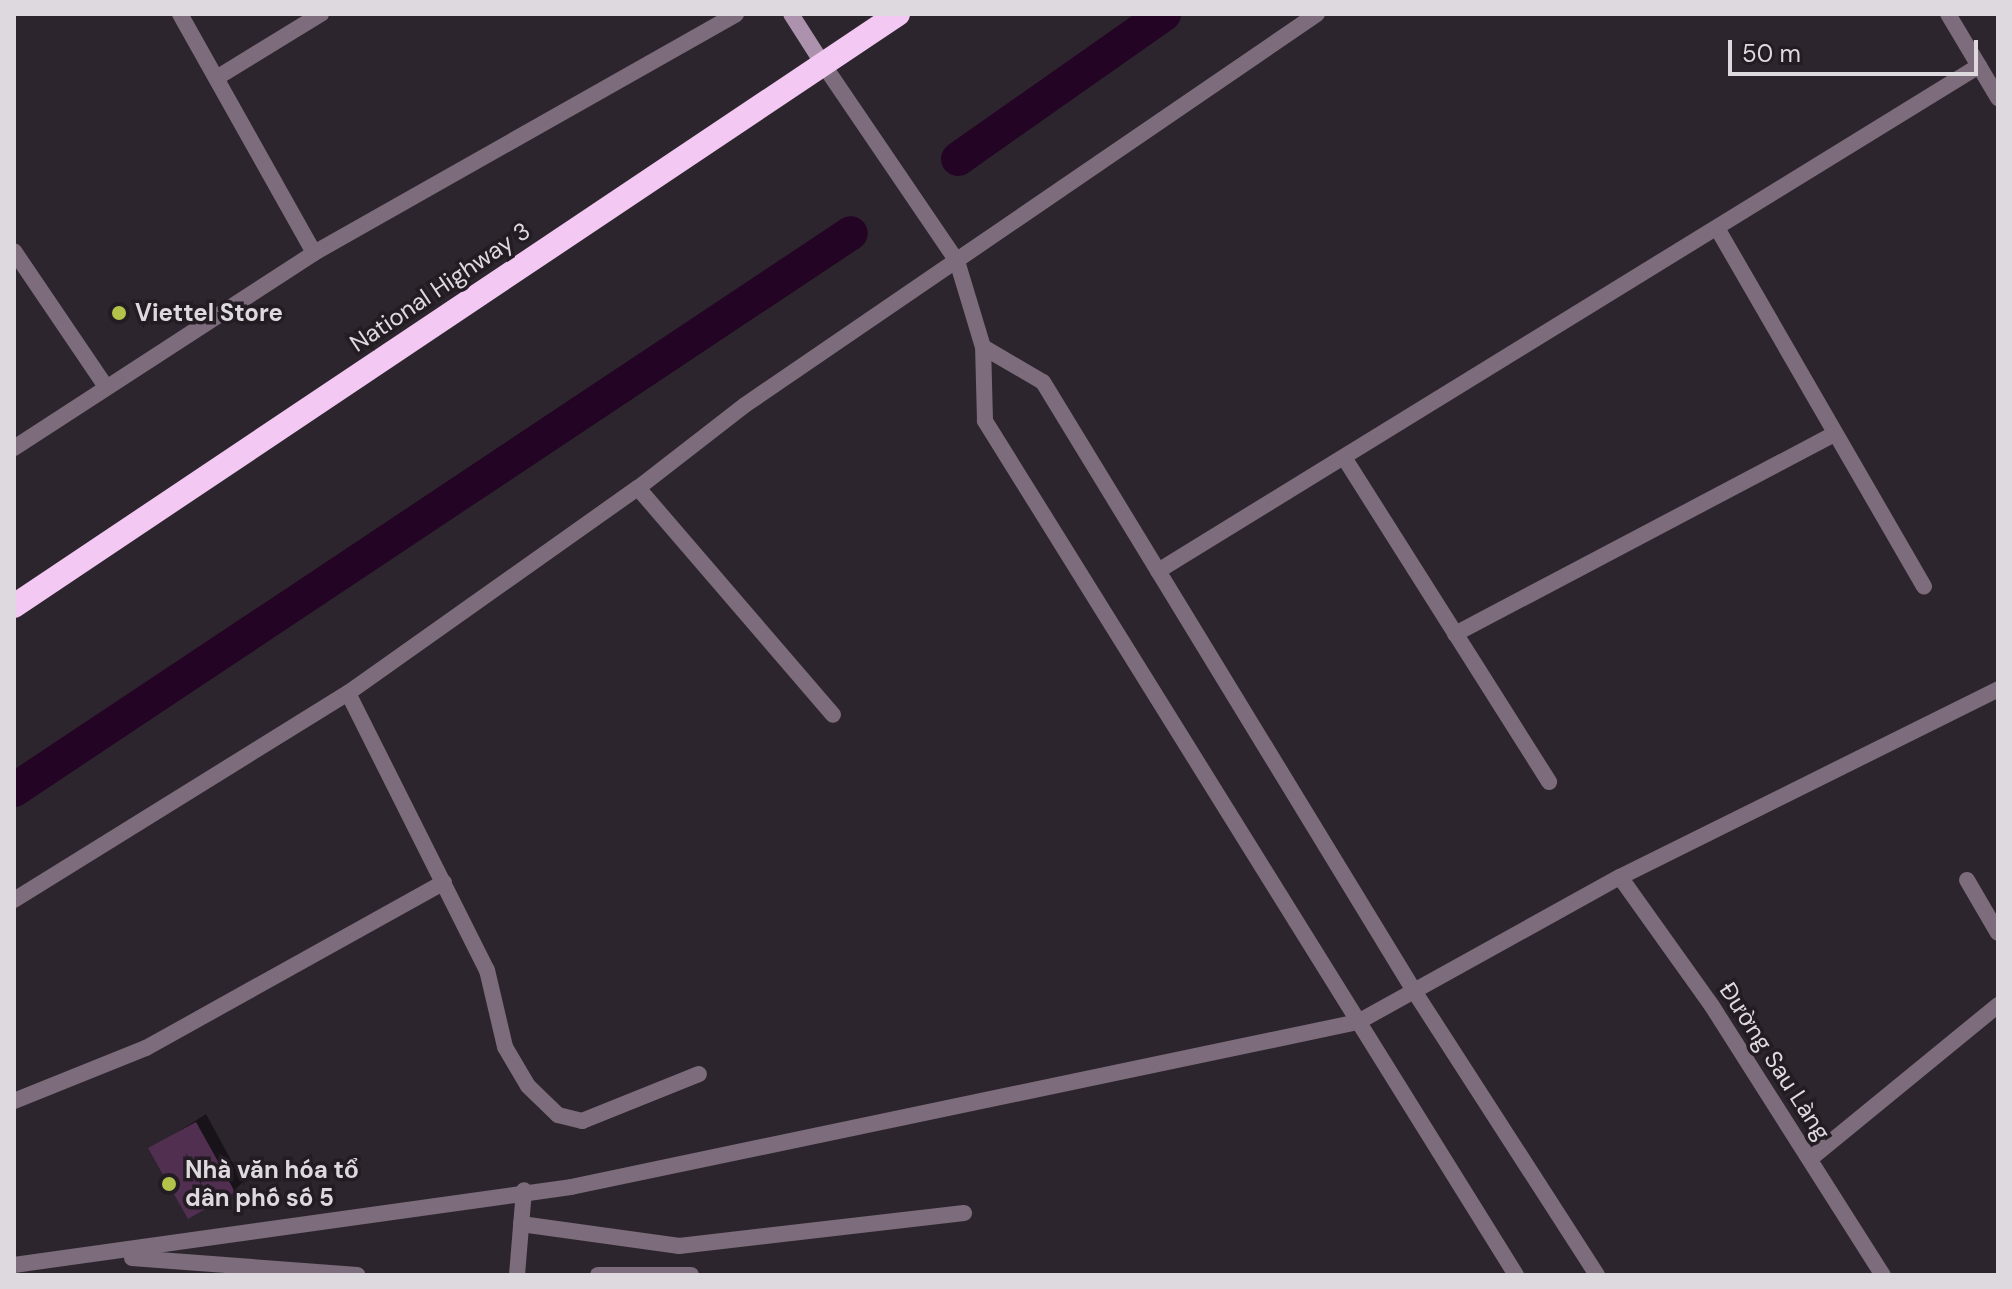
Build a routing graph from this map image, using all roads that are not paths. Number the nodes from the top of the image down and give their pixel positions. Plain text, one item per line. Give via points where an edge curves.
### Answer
1 (180, 14) edge
2 (321, 14) edge
3 (736, 14) edge
4 (791, 14) edge
5 (898, 14) edge
6 (1317, 14) edge
7 (1948, 14) edge
8 (823, 64) junction
9 (1979, 66) junction
10 (218, 77) junction
11 (1998, 98) edge
12 (1717, 228) junction
13 (14, 251) edge
14 (314, 253) junction
15 (957, 261) junction
16 (983, 347) junction
17 (106, 387) junction
18 (1835, 434) junction
19 (14, 448) edge
20 (1345, 459) junction
21 (638, 488) junction
22 (1158, 571) junction
23 (1924, 587) dead end
24 (14, 606) edge
25 (1455, 634) junction
26 (1998, 689) edge
27 (348, 693) junction
28 (833, 715) dead end
29 (1549, 782) dead end
30 (1620, 877) junction
31 (1967, 880) dead end
32 (444, 882) junction
33 (14, 900) edge
34 (1998, 933) edge
35 (1416, 994) junction
36 (1998, 1005) edge
37 (1358, 1022) junction
38 (699, 1074) dead end
39 (14, 1101) edge
40 (1810, 1159) junction
41 (524, 1190) junction
42 (964, 1213) dead end
43 (521, 1224) junction
44 (108, 1256) junction
45 (14, 1265) edge
46 (357, 1275) edge
47 (517, 1275) edge
48 (598, 1275) edge
49 (681, 1275) edge
50 (691, 1275) edge
51 (1516, 1275) edge
52 (1597, 1275) edge
53 (1883, 1275) edge

1 - 10 street
2 - 10 street
3 - 14 street
4 - 8 street
5 - 8 highway, National Highway 3
6 - 15 street
7 - 9 street
8 - 15 street
8 - 24 highway, National Highway 3
9 - 11 street
9 - 12 street
10 - 14 street
12 - 18 street
12 - 20 street
13 - 17 street
14 - 17 street
15 - 16 street
15 - 21 street via 745,405
16 - 22 street via 1043,382
16 - 37 street via 985,421
17 - 19 street
18 - 23 street
18 - 25 street
20 - 22 street
20 - 25 street
21 - 27 street
21 - 28 street
22 - 35 street
25 - 29 street
26 - 30 street
27 - 32 street
27 - 33 street
30 - 35 street
30 - 40 street, Đường Sau Làng via 1712,1006
31 - 34 street
32 - 38 street via 487,970 505,1047 528,1086 558,1115 582,1121
32 - 39 street via 146,1048
35 - 37 street
35 - 52 street
36 - 40 street
37 - 41 street via 571,1187
37 - 51 street
40 - 53 street, Đường Sau Làng
41 - 43 street
41 - 44 street
42 - 43 street via 679,1246
43 - 47 street
44 - 45 street
44 - 46 street
48 - 49 street
49 - 50 street

